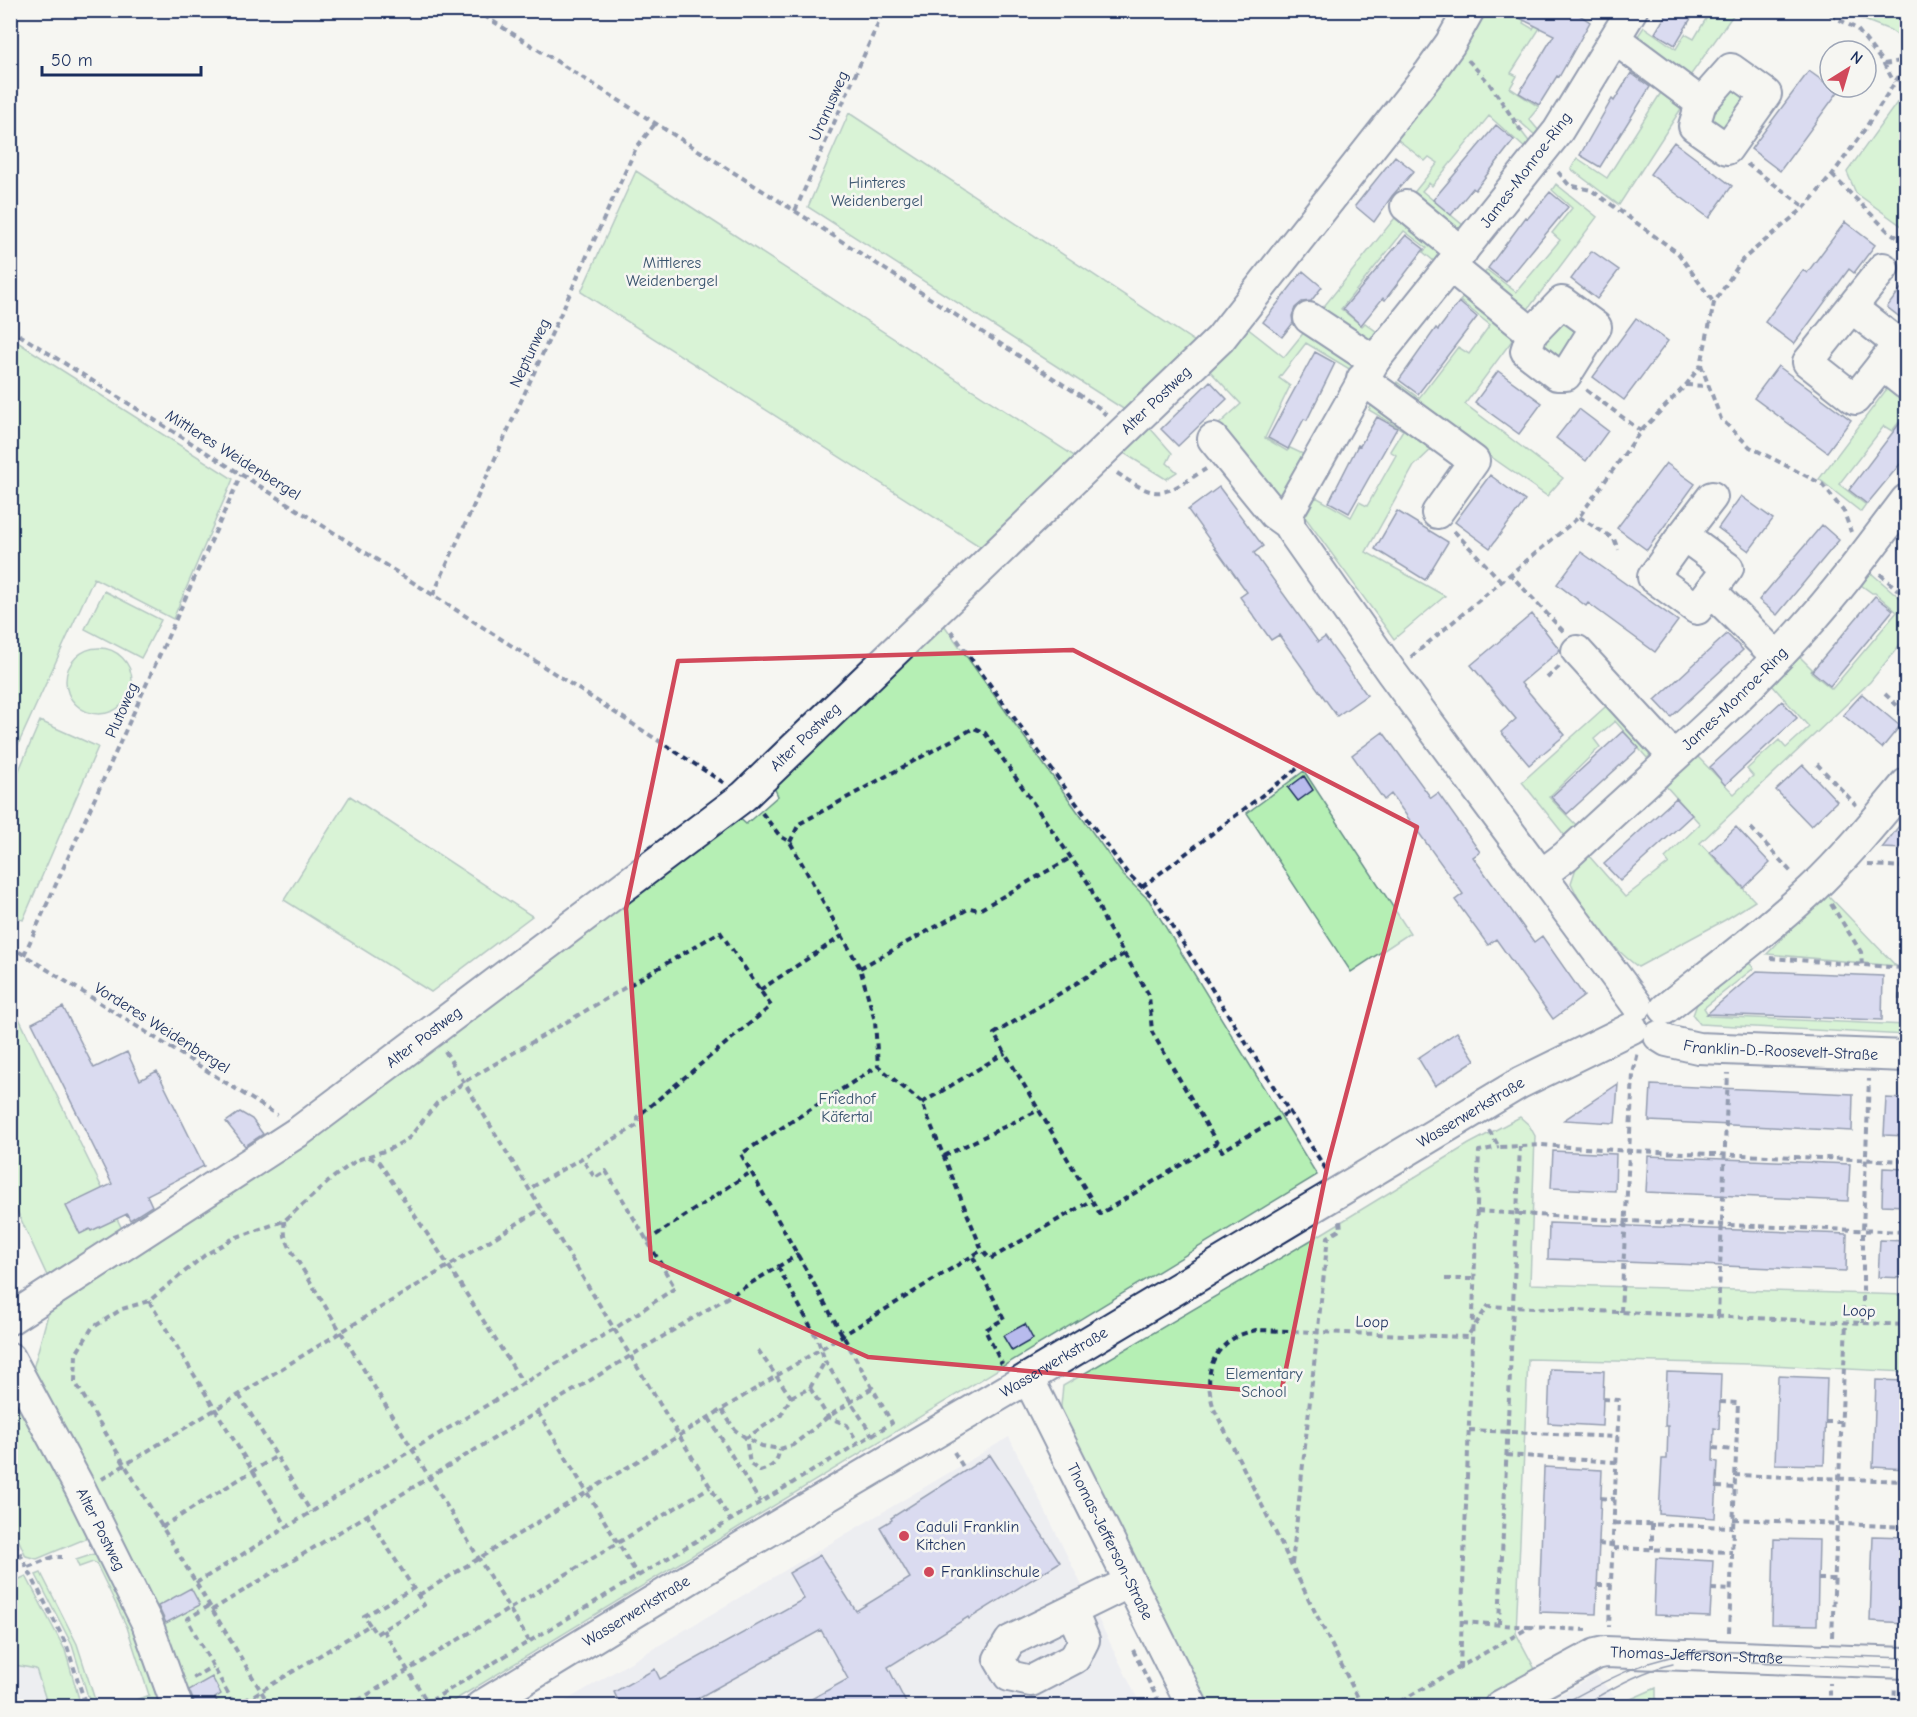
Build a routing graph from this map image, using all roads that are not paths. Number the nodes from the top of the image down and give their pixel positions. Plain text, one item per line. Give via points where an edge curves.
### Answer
1 (1469, 10) edge
2 (1622, 20) edge
3 (1701, 103) junction
4 (1406, 206) dead end
5 (1456, 259) junction
6 (1883, 268) dead end
7 (1852, 308) junction
8 (1309, 318) dead end
9 (1532, 333) junction
10 (1882, 365) junction
11 (1368, 370) junction
12 (1906, 384) edge
13 (1220, 448) road end
14 (1712, 497) dead end
15 (1906, 500) edge
16 (1437, 513) road end
17 (1288, 524) junction
18 (1683, 535) junction
19 (1711, 591) junction
20 (1577, 651) road end
21 (1777, 657) junction
22 (1673, 756) junction
23 (1906, 784) edge
24 (1541, 875) junction
25 (1647, 1023) junction
26 (1906, 1056) edge
27 (10, 1320) edge
28 (10, 1358) edge
29 (1022, 1382) junction
30 (1130, 1582) junction
31 (1072, 1612) dead end
32 (1906, 1663) edge
33 (177, 1707) edge
34 (481, 1707) edge
35 (1192, 1707) edge
36 (1500, 1707) edge

1 - 27 street, Alter Postweg via 1431,72 1220,339 744,796 301,1130
2 - 3 street, James-Monroe-Ring
2 - 5 street, James-Monroe-Ring via 1558,131
3 - 3 street via 1694,126 1727,149 1766,94 1731,69
4 - 5 street
5 - 9 street
5 - 11 street, James-Monroe-Ring
6 - 7 street
7 - 10 street via 1898,344
7 - 10 street via 1809,362 1855,399
8 - 11 street
9 - 9 street via 1562,302 1596,327 1566,375 1557,375 1527,351
10 - 12 street
11 - 16 street via 1474,461
11 - 17 street, James-Monroe-Ring via 1293,502
13 - 17 street via 1274,514
14 - 18 street
15 - 21 street, James-Monroe-Ring via 1830,598
17 - 24 street
18 - 19 street via 1728,568
18 - 19 street via 1653,577 1697,609
19 - 21 street
20 - 22 street
21 - 22 street, James-Monroe-Ring
22 - 24 street, James-Monroe-Ring
23 - 25 street, Wasserwerkstraße via 1814,887
24 - 25 street
25 - 26 street, Franklin-D.-Roosevelt-Straße via 1667,1041 1698,1048
25 - 29 street, Wasserwerkstraße via 1520,1083
28 - 33 street, Alter Postweg via 147,1623
29 - 30 street, Thomas-Jefferson-Straße
29 - 34 street, Wasserwerkstraße via 738,1533
30 - 31 street
30 - 35 street, Thomas-Jefferson-Straße
32 - 36 street, Thomas-Jefferson-Straße via 1605,1652

